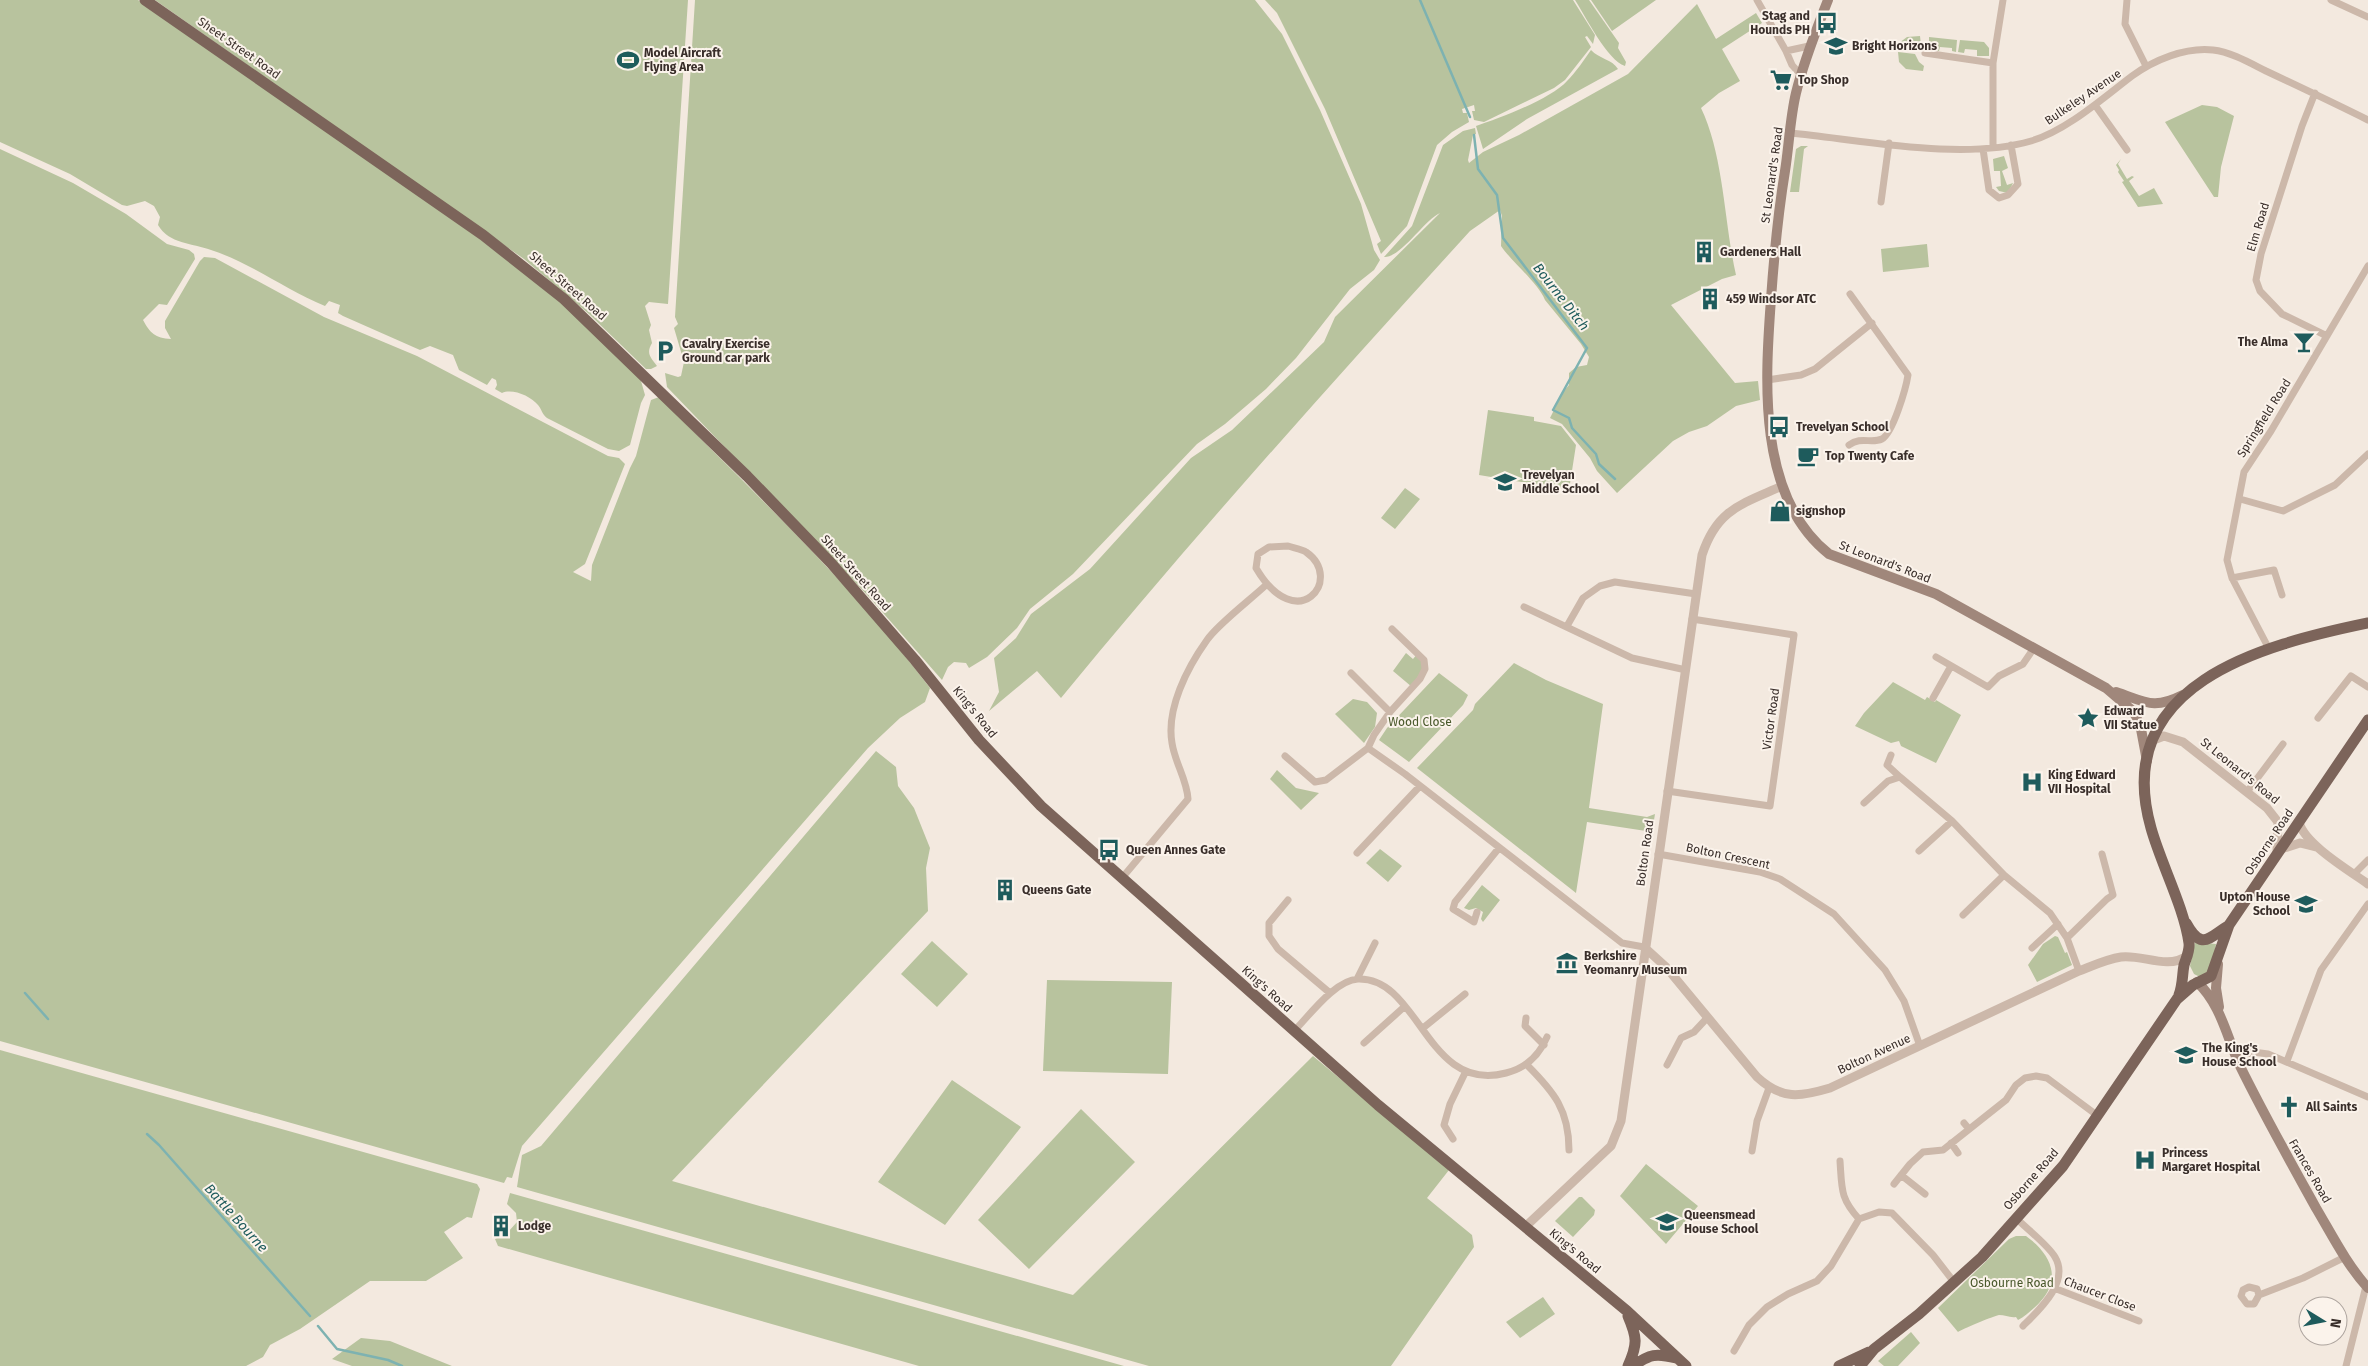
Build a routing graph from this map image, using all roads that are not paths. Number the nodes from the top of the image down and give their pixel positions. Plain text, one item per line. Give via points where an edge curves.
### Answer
1 (146, 0) edge
2 (1757, 0) edge
3 (1828, 0) edge
4 (2003, 0) edge
5 (2127, 0) edge
6 (2331, 0) edge
7 (2368, 17) edge
8 (1809, 46) junction
9 (1786, 51) junction
10 (1925, 53) dead end
11 (1994, 63) junction
12 (2146, 66) junction
13 (1801, 75) junction
14 (2315, 93) junction
15 (2095, 105) junction
16 (2368, 120) edge
17 (1791, 133) junction
18 (1889, 144) junction
19 (2010, 145) junction
20 (1993, 147) junction
21 (1983, 149) junction
22 (2128, 150) dead end
23 (1881, 202) dead end
24 (2368, 266) edge
25 (1850, 294) dead end
26 (1872, 323) junction
27 (2327, 336) junction
28 (1767, 380) junction
29 (1849, 445) dead end
30 (2368, 454) edge
31 (1782, 486) junction
32 (2240, 499) junction
33 (2232, 578) junction
34 (1266, 585) junction
35 (1696, 594) junction
36 (2282, 595) dead end
37 (1524, 607) dead end
38 (1692, 619) junction
39 (2368, 623) edge
40 (1567, 626) junction
41 (1392, 629) dead end
42 (2268, 647) junction
43 (2034, 648) junction
44 (1936, 656) dead end
45 (915, 660) joint
46 (1951, 666) junction
47 (1686, 670) junction
48 (1351, 673) dead end
49 (2368, 687) edge
50 (2106, 688) junction
51 (2186, 693) junction
52 (1933, 698) dead end
53 (1390, 712) junction
54 (2318, 718) dead end
55 (2368, 720) edge
56 (2152, 741) junction
57 (2283, 744) dead end
58 (1368, 748) junction
59 (1891, 755) dead end
60 (1285, 756) dead end
61 (2147, 761) junction
62 (1900, 777) junction
63 (1420, 786) junction
64 (1667, 791) junction
65 (2247, 792) junction
66 (1864, 803) dead end
67 (1952, 821) junction
68 (2299, 822) junction
69 (1499, 848) junction
70 (2321, 850) junction
71 (1919, 851) dead end
72 (1357, 853) dead end
73 (2278, 853) junction
74 (1658, 854) junction
75 (2102, 854) dead end
76 (2368, 860) edge
77 (2354, 874) junction
78 (2004, 876) junction
79 (1122, 878) junction
80 (2368, 884) edge
81 (1288, 900) dead end
82 (2368, 904) edge
83 (2178, 909) junction
84 (1477, 912) dead end
85 (1963, 915) dead end
86 (2058, 924) junction
87 (2229, 925) junction
88 (2067, 938) junction
89 (1375, 943) dead end
90 (1644, 947) junction
91 (2032, 948) dead end
92 (2187, 956) junction
93 (2218, 959) junction
94 (2162, 961) junction
95 (2079, 971) junction
96 (2185, 974) junction
97 (1357, 979) junction
98 (2197, 982) junction
99 (1330, 993) junction
100 (1465, 994) dead end
101 (2177, 999) junction
102 (1404, 1007) junction
103 (2221, 1017) junction
104 (1526, 1018) dead end
105 (1707, 1018) junction
106 (1423, 1028) junction
107 (1294, 1032) junction
108 (1547, 1037) dead end
109 (1364, 1044) dead end
110 (1544, 1045) junction
111 (1920, 1046) junction
112 (2237, 1059) junction
113 (2287, 1061) junction
114 (1527, 1065) junction
115 (1667, 1065) dead end
116 (1465, 1073) junction
117 (1769, 1088) junction
118 (2368, 1096) edge
119 (2098, 1116) junction
120 (1964, 1123) dead end
121 (1969, 1129) junction
122 (1453, 1139) dead end
123 (1951, 1143) junction
124 (1569, 1150) dead end
125 (1752, 1151) dead end
126 (1958, 1153) dead end
127 (1840, 1161) dead end
128 (1902, 1175) junction
129 (1894, 1184) dead end
130 (1925, 1194) dead end
131 (2016, 1218) junction
132 (1859, 1219) junction
133 (1525, 1227) junction
134 (2344, 1257) junction
135 (1954, 1282) junction
136 (2367, 1287) edge
137 (2054, 1288) junction
138 (2259, 1295) dead end
139 (1627, 1312) junction
140 (2139, 1321) dead end
141 (2023, 1326) dead end
142 (1874, 1349) junction
143 (1734, 1351) dead end
144 (1682, 1362) edge
145 (1628, 1366) edge
146 (1633, 1366) edge
147 (1840, 1366) edge
148 (1860, 1366) edge
149 (2346, 1366) edge

1 - 45 main road, Sheet Street Road via 483,235 564,299 747,476 831,564
2 - 9 street
3 - 8 main road, St Leonard's Road
4 - 11 street
5 - 12 street via 2125,24
6 - 7 street
8 - 9 street
8 - 13 main road, St Leonard's Road
9 - 13 street
10 - 11 street
11 - 20 street
12 - 14 street, Bulkeley Avenue via 2186,51 2212,50
12 - 15 street, Bulkeley Avenue
13 - 17 main road, St Leonard's Road via 1795,95
14 - 16 street, Bulkeley Avenue
14 - 27 street, Elm Road via 2256,280 2260,291 2282,314
15 - 19 street, Bulkeley Avenue via 2056,130 2032,141
15 - 22 street
17 - 18 street, Bulkeley Avenue
17 - 28 main road, St Leonard's Road via 1777,224
18 - 21 street, Bulkeley Avenue
18 - 23 street
19 - 20 street, Bulkeley Avenue
19 - 21 street via 2018,184 2008,196 1998,198 1989,190
20 - 21 street, Bulkeley Avenue
24 - 27 street, Springfield Road
25 - 26 street
26 - 28 street via 1816,369 1801,375
26 - 29 street via 1908,375 1906,386 1888,434 1881,440 1856,440
27 - 32 street, Springfield Road via 2244,472
28 - 31 main road, St Leonard's Road via 1772,435
30 - 32 street via 2335,485 2283,511
31 - 35 street, Bolton Road via 1732,508 1719,520 1702,555
31 - 43 main road, St Leonard's Road via 1802,525 1830,554 1936,594
32 - 33 street, Springfield Road via 2227,560
33 - 36 street via 2274,570
33 - 42 street, Springfield Road
34 - 34 street via 1256,568 1258,554 1269,547 1288,546 1306,552 1317,563 1321,577 1318,589 1310,598 1298,602 1281,596
34 - 79 street via 1208,639 1187,675 1171,716 1172,743 1188,798
35 - 38 street, Bolton Road
35 - 40 street via 1615,582 1600,586 1583,598
37 - 40 street
38 - 47 street, Bolton Road
38 - 64 street, Victor Road via 1794,635 1770,806
39 - 42 main road
40 - 47 street via 1632,658
41 - 53 street via 1424,660 1425,669
42 - 51 main road via 2240,659
43 - 46 street via 2023,664 1999,676 1988,687
43 - 50 main road, St Leonard's Road
44 - 46 street
45 - 79 main road, King's Road via 978,740 1019,784
46 - 52 street
47 - 64 street, Bolton Road
48 - 53 street
49 - 54 street via 2351,676
50 - 51 main road, St Leonard's Road via 2143,702 2159,704
50 - 61 main road, St Leonard's Road via 2134,712 2141,728
51 - 56 main road via 2159,722
53 - 58 street
55 - 68 main road, Osborne Road
56 - 61 main road
56 - 65 street, St Leonard's Road via 2164,736 2183,742
57 - 65 street
58 - 60 street via 1326,780 1316,782
58 - 63 street
59 - 62 street via 1887,765
61 - 83 main road via 2147,812
62 - 66 street via 1888,781
62 - 67 street
63 - 69 street
63 - 72 street
64 - 74 street, Bolton Road
65 - 73 street, St Leonard's Road via 2278,822
67 - 71 street
67 - 78 street
68 - 70 street via 2303,832
68 - 73 main road, Osborne Road
69 - 84 street via 1455,902 1453,909 1474,922
69 - 90 street via 1622,943
70 - 73 street via 2300,843
70 - 77 street
73 - 87 main road, Osborne Road
74 - 90 street, Bolton Road
74 - 111 street, Bolton Crescent via 1760,872 1780,880 1834,914 1885,970 1904,1002
75 - 88 street via 2113,895
76 - 77 street
77 - 80 street
78 - 85 street
78 - 86 street via 2050,913
79 - 107 main road, King's Road
81 - 99 street via 1269,923 1269,936 1278,949
82 - 113 street via 2321,970
83 - 87 main road via 2190,929 2200,938 2212,939
83 - 92 main road, Osborne Road via 2189,944
86 - 88 street
86 - 91 street
87 - 93 main road, Osborne Road
88 - 95 street
89 - 97 street
90 - 105 street, Bolton Avenue via 1666,967
90 - 133 street, Bolton Road via 1621,1121 1616,1137 1611,1146
92 - 94 street, Bolton Avenue
92 - 96 main road, Osborne Road
93 - 98 main road, Osborne Road via 2211,976
93 - 103 main road via 2216,988
94 - 95 street, Bolton Avenue via 2122,957
94 - 96 street, Bolton Avenue
95 - 111 street, Bolton Avenue
96 - 98 main road
96 - 101 main road, Osborne Road
97 - 99 street
97 - 102 street via 1379,985 1392,993
98 - 101 main road, Osborne Road
98 - 103 main road, Frances Road
99 - 107 street
100 - 106 street
101 - 119 main road, Osborne Road
102 - 106 street
102 - 109 street
103 - 112 main road, Frances Road
104 - 110 street via 1525,1026
105 - 115 street via 1694,1032 1681,1038
105 - 117 street, Bolton Avenue via 1738,1057
106 - 116 street via 1450,1063
107 - 133 main road, King's Road
108 - 110 street
110 - 114 street
111 - 117 street, Bolton Avenue via 1810,1094 1796,1096
112 - 113 street via 2253,1052
112 - 134 main road, Frances Road
113 - 118 street
114 - 116 street via 1498,1076
114 - 124 street via 1547,1084 1563,1107 1569,1130
116 - 122 street via 1444,1125
117 - 125 street via 1757,1121
119 - 121 street via 2047,1078 2036,1076 2025,1078 2016,1085 2006,1100
119 - 131 main road, Osborne Road via 2063,1166
120 - 121 street
121 - 123 street
123 - 126 street
123 - 128 street via 1943,1150 1924,1152
127 - 132 street via 1844,1199
128 - 129 street
128 - 130 street
131 - 135 main road, Osborne Road via 1982,1258
131 - 137 street, Chaucer Close via 2055,1256 2059,1270
132 - 135 street via 1879,1212 1892,1214 1933,1255
132 - 143 street via 1831,1266 1818,1281 1767,1307 1749,1325
133 - 139 main road, King's Road
134 - 136 main road, Frances Road
134 - 138 street
135 - 142 main road, Osborne Road
136 - 149 street
137 - 140 street, Chaucer Close
137 - 141 street, Chaucer Close via 2044,1305
139 - 144 main road, King's Road
139 - 145 main road, King's Road via 1636,1334
142 - 147 main road, Osborne Road
142 - 148 main road, Osborne Road
144 - 146 main road via 1658,1354

